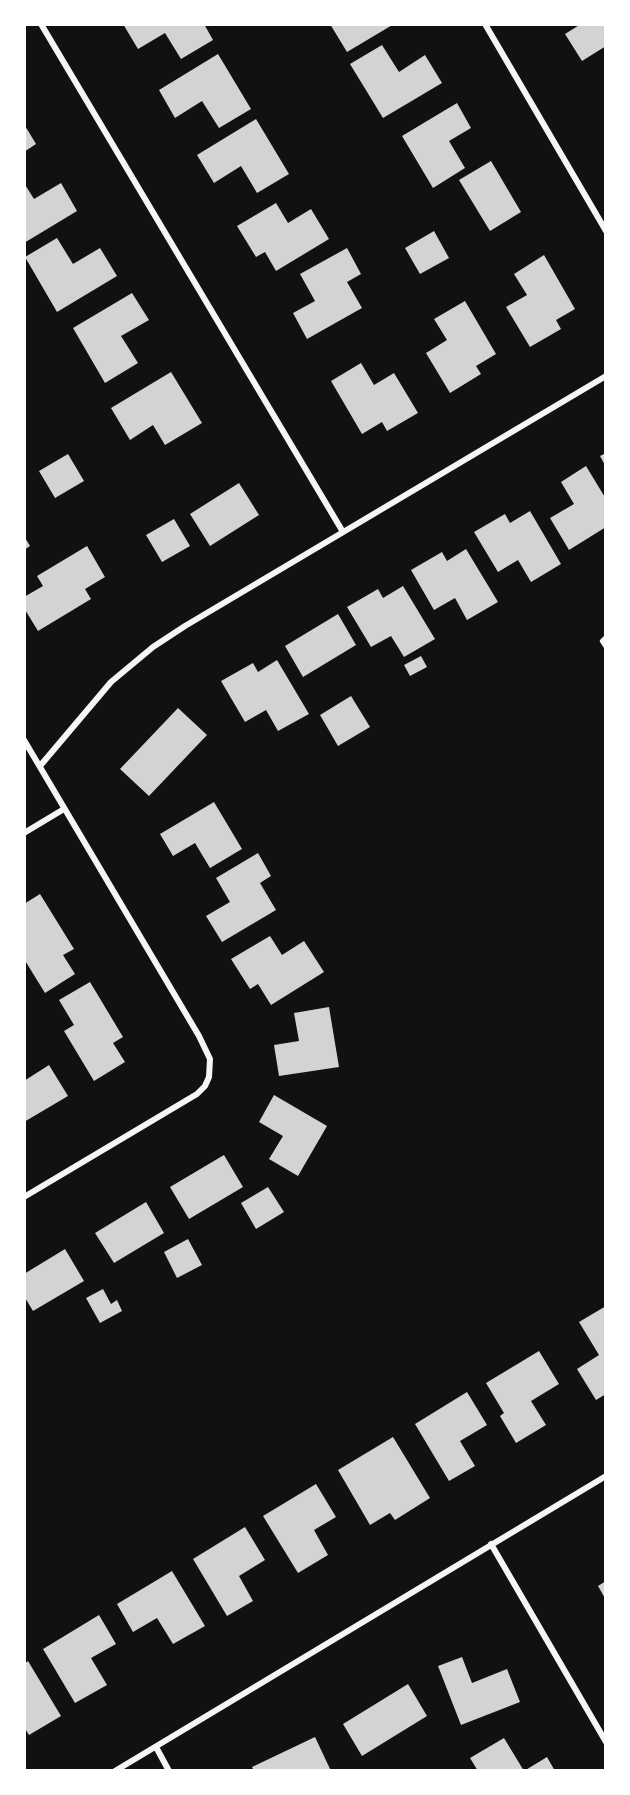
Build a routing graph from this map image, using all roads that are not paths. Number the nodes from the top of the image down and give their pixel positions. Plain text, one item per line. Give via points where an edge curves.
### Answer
1 (41, 24) edge
2 (485, 24) edge
3 (606, 231) edge
4 (606, 376) edge
5 (343, 532) junction
6 (606, 637) edge
7 (606, 646) edge
8 (24, 740) edge
9 (40, 766) junction
10 (64, 809) junction
11 (24, 833) edge
12 (24, 1197) edge
13 (606, 1476) edge
14 (491, 1544) junction
15 (606, 1742) edge
16 (156, 1747) junction
17 (115, 1771) edge
18 (169, 1771) edge

1 - 5 street
2 - 3 street
4 - 5 street
5 - 9 street via 153,647 111,682
6 - 7 lane via 602,640
8 - 9 street
9 - 10 street
10 - 11 street
10 - 12 street via 205,1046 210,1059 209,1077 197,1094
13 - 14 street
14 - 15 street
14 - 16 street
16 - 17 street
16 - 18 street

